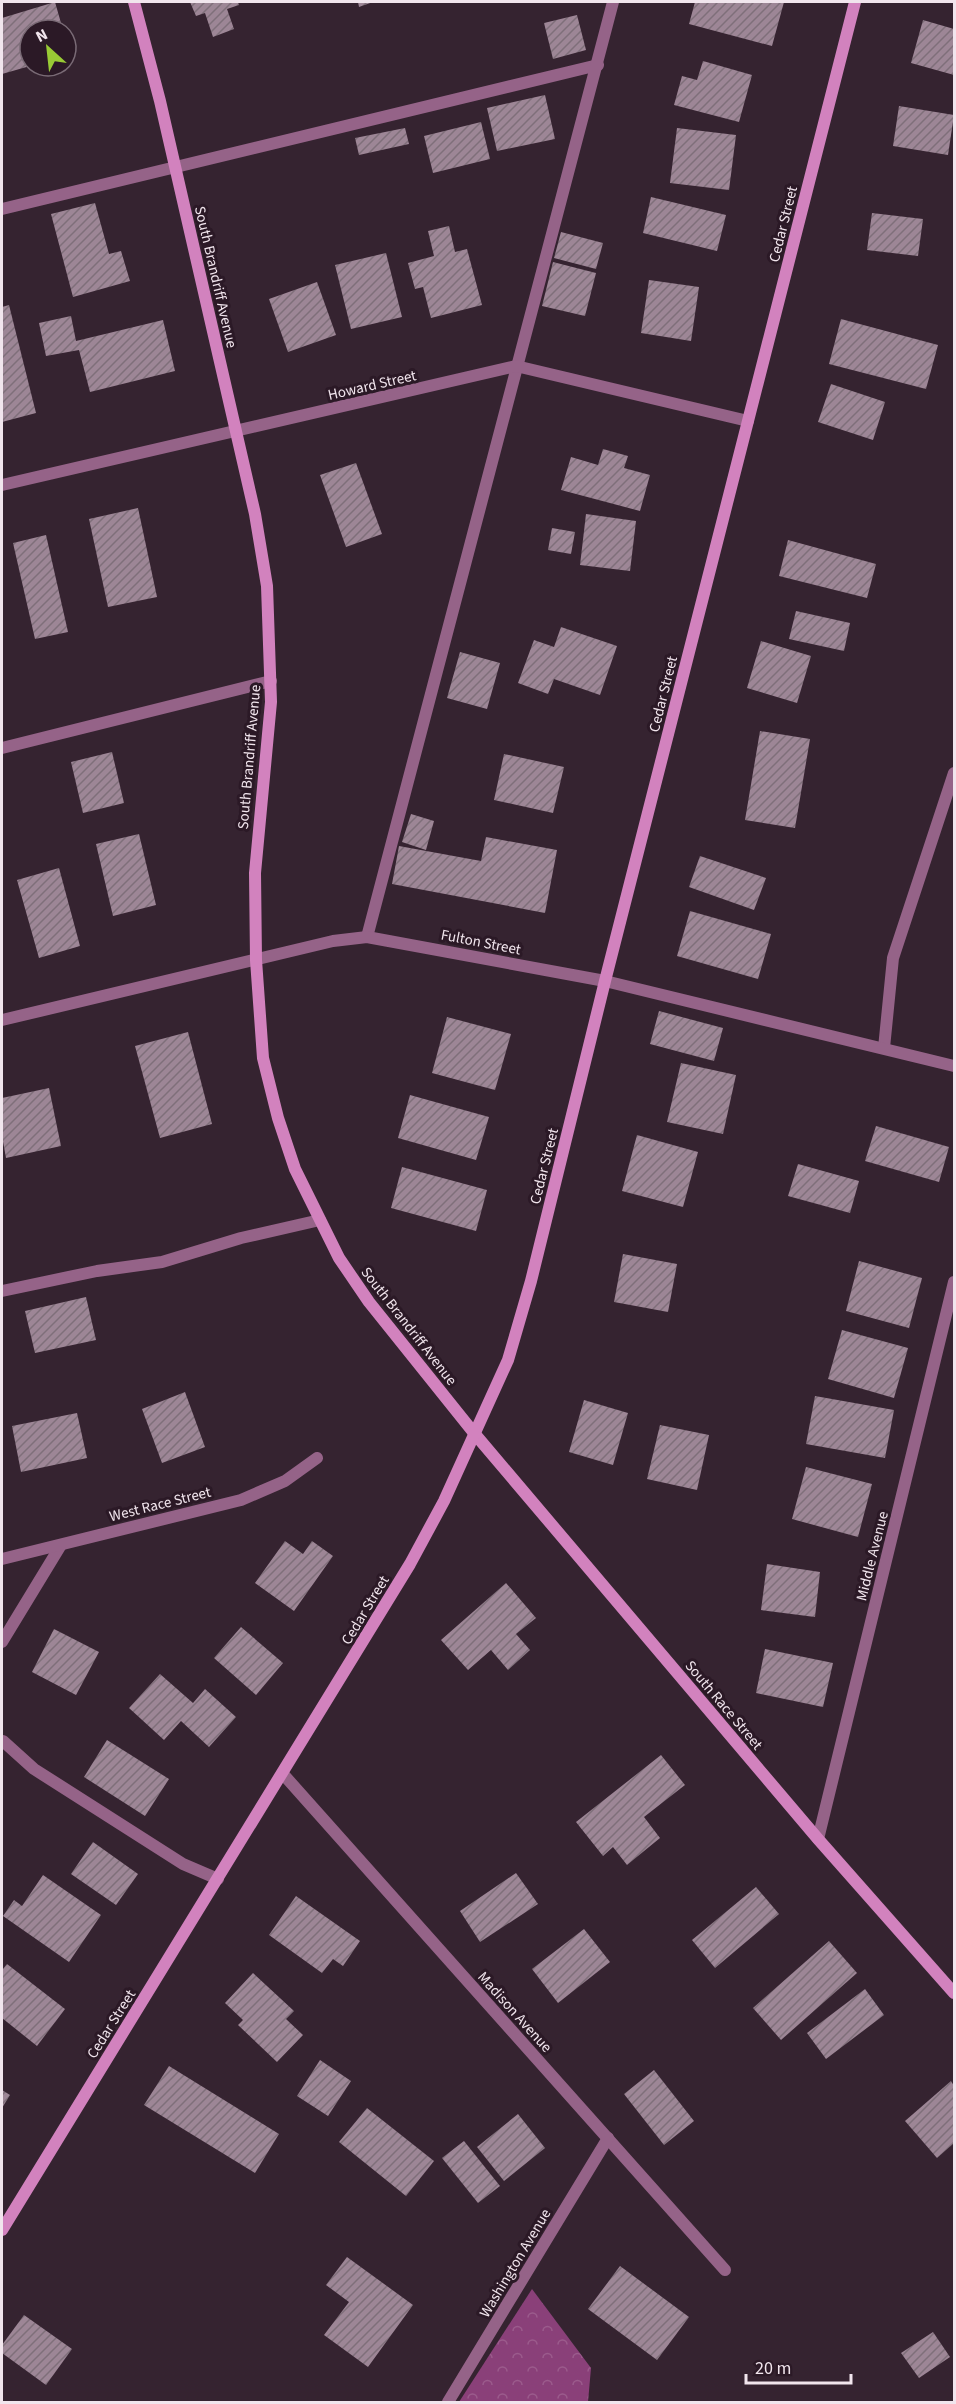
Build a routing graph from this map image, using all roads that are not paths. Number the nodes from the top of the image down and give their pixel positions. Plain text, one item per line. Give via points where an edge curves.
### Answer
1 (134, 2) edge
2 (613, 2) edge
3 (855, 2) edge
4 (598, 65) junction
5 (175, 169) junction
6 (2, 209) edge
7 (516, 366) junction
8 (748, 421) junction
9 (236, 432) junction
10 (2, 485) edge
11 (271, 681) junction
12 (2, 748) edge
13 (954, 773) edge
14 (367, 937) junction
15 (256, 960) junction
16 (605, 981) junction
17 (2, 1020) edge
18 (884, 1048) junction
19 (954, 1065) edge
20 (320, 1220) junction
21 (954, 1282) edge
22 (2, 1291) edge
23 (474, 1433) junction
24 (317, 1458) dead end
25 (61, 1545) junction
26 (2, 1559) edge
27 (2, 1642) edge
28 (3, 1741) edge
29 (283, 1774) junction
30 (818, 1839) junction
31 (218, 1879) junction
32 (954, 1993) edge
33 (608, 2138) junction
34 (2, 2230) edge
35 (725, 2270) dead end
36 (448, 2403) edge

1 - 5 main road, South Brandriff Avenue
2 - 4 street
3 - 8 main road, Cedar Street
4 - 5 street
4 - 7 street
5 - 6 street
5 - 9 main road, South Brandriff Avenue
7 - 8 street, Howard Street
7 - 9 street, Howard Street
7 - 14 street
8 - 16 main road, Cedar Street
9 - 10 street, Howard Street
9 - 11 main road, South Brandriff Avenue via 267,586
11 - 12 street
11 - 15 main road, South Brandriff Avenue via 268,755 255,873
13 - 18 street via 893,958
14 - 15 street, Fulton Street
14 - 16 street, Fulton Street
15 - 17 street, Fulton Street
15 - 20 main road, South Brandriff Avenue via 263,1058 295,1169
16 - 18 street, Fulton Street
16 - 23 main road, Cedar Street via 531,1281 508,1360
18 - 19 street, Fulton Street
20 - 22 street via 162,1262
20 - 23 main road, South Brandriff Avenue via 339,1258 369,1302
21 - 30 street, Middle Avenue
23 - 29 main road, Cedar Street via 411,1564
23 - 30 main road, South Race Street
24 - 25 street, West Race Street via 285,1481 241,1500
25 - 26 street, West Race Street
25 - 27 street
28 - 31 street via 34,1769 183,1864
29 - 31 main road, Cedar Street
29 - 33 street, Madison Avenue
30 - 32 main road, South Race Street
31 - 34 main road, Cedar Street
33 - 35 street, Madison Avenue
33 - 36 street, Washington Avenue

